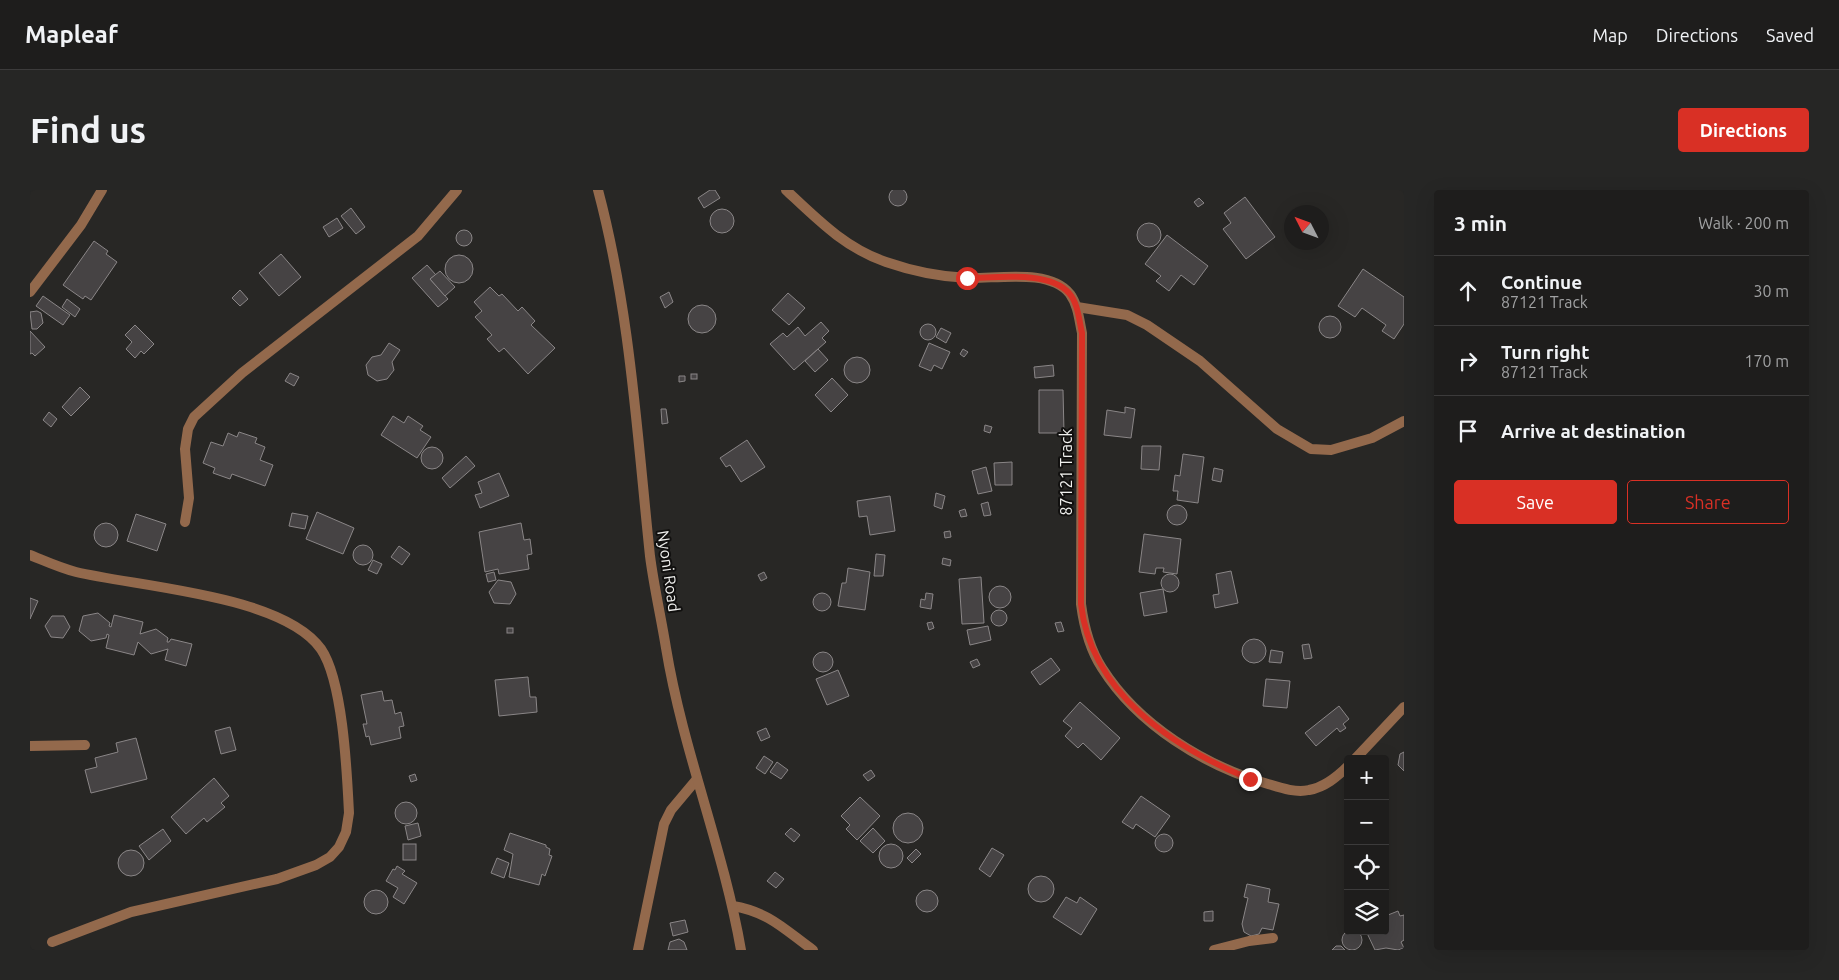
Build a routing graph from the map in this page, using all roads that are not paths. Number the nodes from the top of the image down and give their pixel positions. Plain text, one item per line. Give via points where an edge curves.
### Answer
1 (102, 190) edge
2 (457, 190) edge
3 (598, 190) edge
4 (786, 190) edge
5 (30, 292) edge
6 (1077, 307) junction
7 (1404, 421) edge
8 (185, 522) dead end
9 (30, 555) edge
10 (1404, 707) edge
11 (85, 745) dead end
12 (30, 746) edge
13 (1359, 755) edge
14 (1344, 769) edge
15 (697, 780) junction
16 (733, 906) junction
17 (1273, 938) dead end
18 (52, 942) dead end
19 (638, 950) edge
20 (740, 950) edge
21 (813, 950) edge
22 (1214, 950) edge

1 - 5 street via 71,239
2 - 8 street via 418,236 242,373 194,418 188,429 186,449 189,498
3 - 15 street, Nyoni Road via 630,359 651,558 669,666
4 - 6 street via 837,237 864,254 930,274 1049,280 1069,293
6 - 7 street via 1127,314 1147,325 1200,361 1277,429 1311,449 1340,448 1372,438
6 - 14 street, 87121 Track via 1082,341 1081,604 1090,647 1102,669 1135,708 1158,727 1217,765 1250,779 1287,790 1308,790 1324,785
9 - 18 street via 76,572 235,602 269,612 309,637 321,649 335,683 349,813 339,847 316,865 267,881 131,912
10 - 13 street
11 - 12 street
15 - 16 street, Nyoni Road
15 - 19 street via 671,810 664,824
16 - 20 street, Nyoni Road
16 - 21 street via 766,915
17 - 22 street

